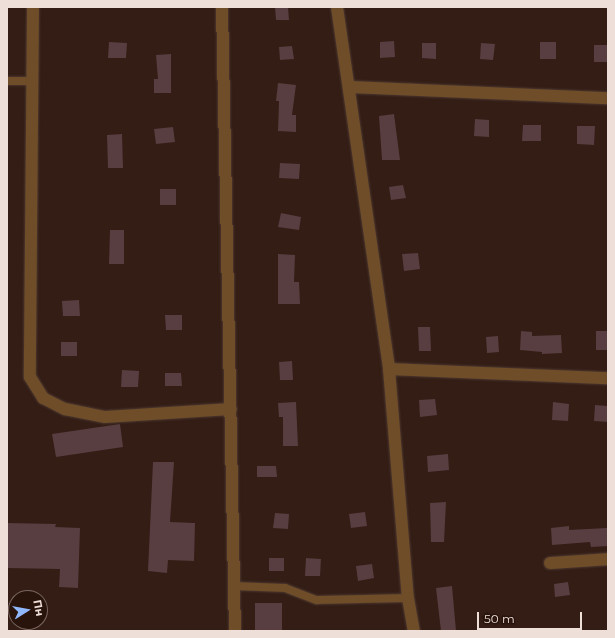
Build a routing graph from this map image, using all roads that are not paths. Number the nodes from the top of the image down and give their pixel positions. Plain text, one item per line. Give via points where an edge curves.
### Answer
1 (33, 7) edge
2 (222, 7) edge
3 (337, 7) edge
4 (7, 81) edge
5 (33, 81) junction
6 (351, 88) junction
7 (608, 98) edge
8 (389, 369) junction
9 (608, 378) edge
10 (231, 409) junction
11 (608, 559) edge
12 (550, 562) dead end
13 (234, 586) junction
14 (408, 598) junction
15 (235, 631) edge
16 (414, 631) edge

1 - 5 street
2 - 10 street
3 - 6 street
4 - 5 lane
5 - 10 street via 30,377 43,398 65,409 105,417
6 - 7 street
6 - 8 street
8 - 9 street
8 - 14 street
10 - 13 street
11 - 12 street
13 - 14 lane via 285,588 317,600
13 - 15 street
14 - 16 street

